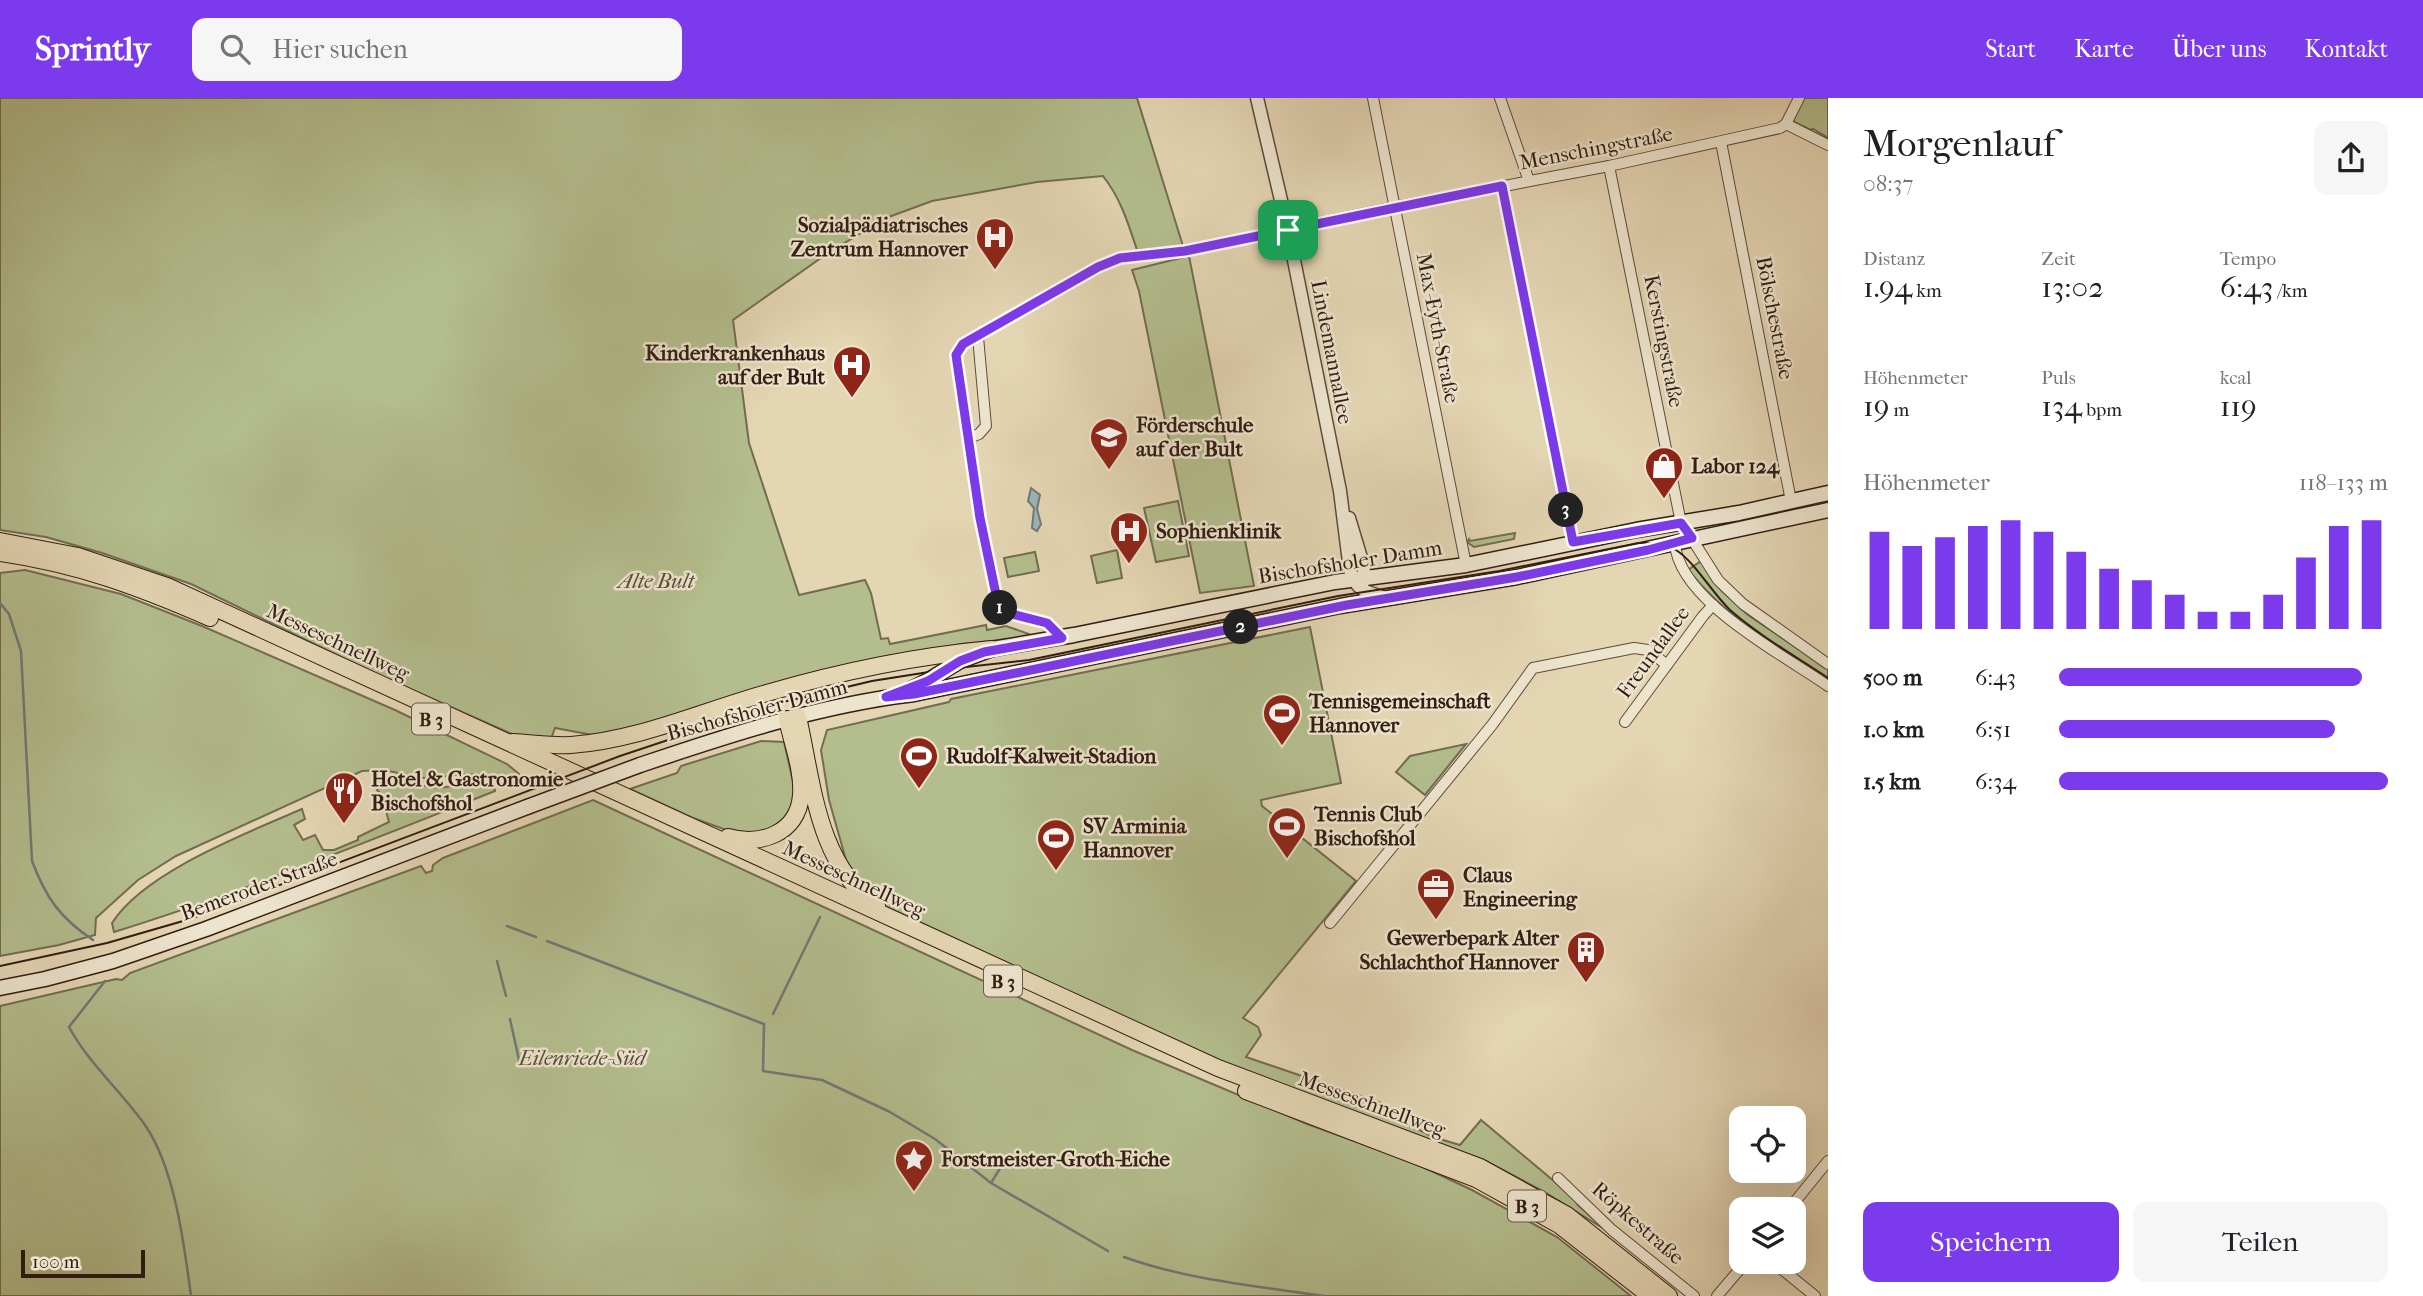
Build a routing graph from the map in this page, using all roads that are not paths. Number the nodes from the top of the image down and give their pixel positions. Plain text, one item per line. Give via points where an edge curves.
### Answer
1 (1256, 98) edge
2 (1373, 98) edge
3 (1500, 98) edge
4 (1799, 98) edge
5 (1786, 124) junction
6 (1721, 142) junction
7 (1828, 145) edge
8 (1609, 166) junction
9 (1529, 181) junction
10 (1502, 186) junction
11 (1394, 207) junction
12 (1288, 230) junction
13 (978, 337) junction
14 (970, 438) junction
15 (1828, 493) edge
16 (1791, 501) junction
17 (1828, 510) edge
18 (1681, 523) junction
19 (1692, 538) junction
20 (0, 541) edge
21 (1573, 542) junction
22 (1675, 544) junction
23 (0, 552) edge
24 (34, 558) junction
25 (0, 563) edge
26 (1465, 565) junction
27 (1359, 582) junction
28 (1387, 598) junction
29 (1347, 605) junction
30 (1713, 605) junction
31 (1062, 638) junction
32 (992, 649) junction
33 (1067, 663) junction
34 (1828, 664) edge
35 (1667, 665) junction
36 (1828, 686) edge
37 (886, 697) junction
38 (793, 718) junction
39 (1625, 722) dead end
40 (504, 741) junction
41 (527, 807) joint
42 (691, 827) junction
43 (1330, 923) dead end
44 (909, 928) junction
45 (0, 988) edge
46 (1828, 1161) edge
47 (1558, 1178) dead end
48 (1799, 1197) edge
49 (1607, 1253) junction
50 (1736, 1274) edge
51 (1788, 1274) edge
52 (1642, 1296) edge
53 (1650, 1296) edge
54 (1669, 1296) edge
55 (1679, 1296) edge
56 (1694, 1296) edge
57 (1717, 1296) edge
58 (1815, 1296) edge

1 - 12 street, Lindemannallee
2 - 11 street, Max-Eyth-Straße
3 - 9 street
4 - 5 street
5 - 6 street, Menschingstraße
5 - 7 street
6 - 8 street, Menschingstraße
6 - 16 street, Bölschestraße
8 - 9 street, Menschingstraße
8 - 18 street, Kerstingstraße
9 - 10 street, Menschingstraße
10 - 11 street, Menschingstraße
10 - 21 street
11 - 12 street, Menschingstraße
11 - 26 street, Max-Eyth-Straße
12 - 13 street, Menschingstraße via 1185,251 1120,258
12 - 27 street, Lindemannallee
13 - 14 street via 986,426
13 - 14 street, Menschingstraße via 963,344 956,355
14 - 31 street via 998,604 1004,612 1047,623
15 - 16 main road, Bischofsholer Damm
16 - 18 main road, Bischofsholer Damm
17 - 19 main road, Bischofsholer Damm
18 - 19 main road
18 - 21 main road, Bischofsholer Damm
18 - 22 main road
19 - 22 main road, Bischofsholer Damm
19 - 34 street via 1718,580 1743,604
20 - 40 highway, Messeschnellweg / B 3 via 78,556 156,582
21 - 26 main road, Bischofsholer Damm
22 - 28 main road, Bischofsholer Damm
22 - 30 street, Freundallee via 1683,568
23 - 24 highway, Messeschnellweg / B 3
24 - 25 highway
24 - 49 highway, Messeschnellweg / B 3 via 128,583 228,625 1217,1079 1476,1179
26 - 27 main road, Bischofsholer Damm
27 - 28 street
27 - 29 street
27 - 31 main road, Bischofsholer Damm
28 - 29 main road, Bischofsholer Damm
29 - 33 main road, Bischofsholer Damm
30 - 35 street, Freundallee
30 - 36 street, Freundallee via 1748,634
31 - 32 main road, Bischofsholer Damm
31 - 33 main road
32 - 37 main road, Bischofsholer Damm
32 - 40 highway via 814,681 599,741 570,745
33 - 37 main road, Bischofsholer Damm
35 - 39 street, Freundallee
35 - 43 street via 1648,650 1634,648 1533,668
37 - 38 main road, Bischofsholer Damm
38 - 41 main road, Bischofsholer Damm, bridge via 719,738
38 - 42 highway via 801,795 788,826 752,841
38 - 44 highway via 836,863 863,896
40 - 42 highway, Messeschnellweg / B 3
41 - 45 main road, Bemeroder Straße via 113,961
42 - 44 highway, Messeschnellweg / B 3
44 - 49 highway, Messeschnellweg / B 3 via 1218,1068 1480,1167 1567,1215
46 - 48 street
47 - 56 street, Röpkestraße via 1612,1230
49 - 52 highway
49 - 53 highway, Messeschnellweg / B 3
49 - 54 highway, Messeschnellweg / B 3
49 - 55 highway
50 - 57 street
51 - 58 street

